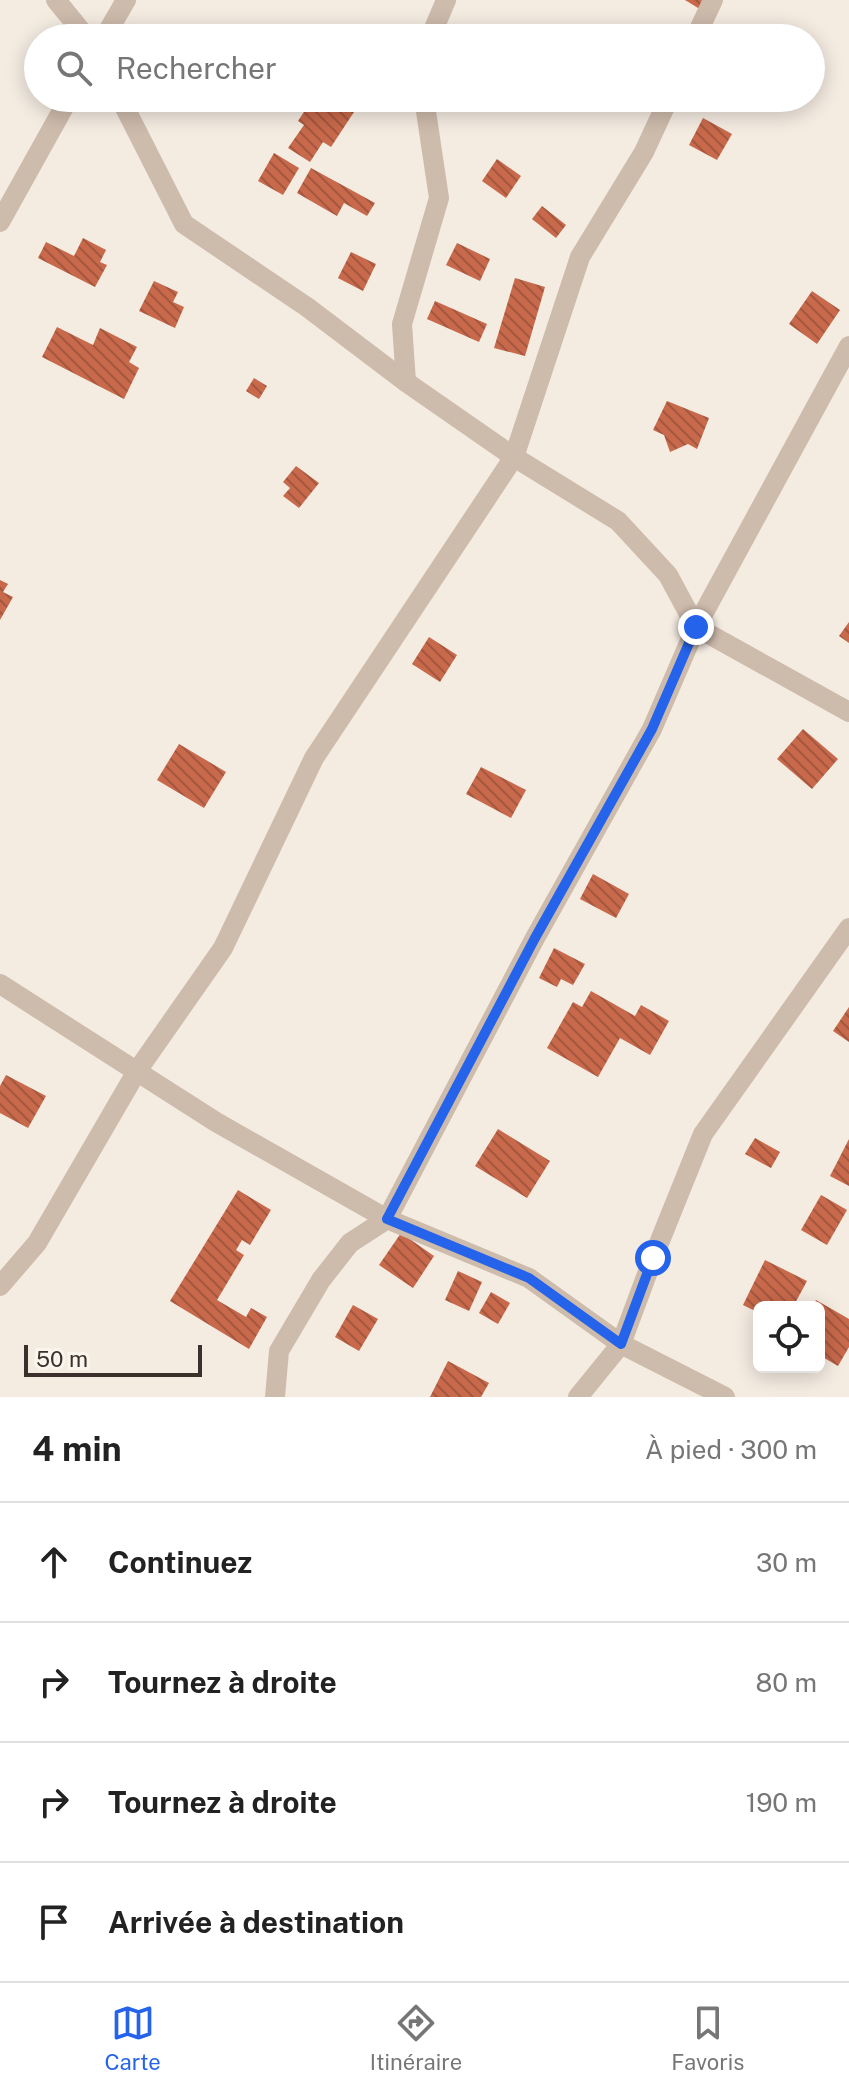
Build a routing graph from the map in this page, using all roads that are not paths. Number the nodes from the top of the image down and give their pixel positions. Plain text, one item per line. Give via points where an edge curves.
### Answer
1 (56, 0) edge
2 (126, 0) edge
3 (446, 0) edge
4 (713, 0) edge
5 (76, 24) edge
6 (112, 24) edge
7 (436, 24) edge
8 (702, 24) edge
9 (61, 112) edge
10 (127, 112) edge
11 (426, 112) edge
12 (663, 112) edge
13 (0, 222) edge
14 (849, 346) edge
15 (406, 382) junction
16 (514, 457) junction
17 (696, 627) junction
18 (849, 712) edge
19 (849, 928) edge
20 (0, 984) edge
21 (137, 1071) junction
22 (387, 1219) junction
23 (0, 1286) edge
24 (621, 1344) junction
25 (275, 1397) edge
26 (578, 1397) edge
27 (725, 1397) edge

1 - 5 street
2 - 6 street
3 - 7 street
4 - 8 street
9 - 13 street
10 - 15 street via 184,224
11 - 15 street via 439,198 402,324
12 - 16 street via 580,257
14 - 17 street
15 - 16 street
16 - 17 street via 618,521 668,575
16 - 21 street via 314,758 223,948
17 - 18 street
17 - 22 street via 652,729
19 - 24 street via 703,1134
20 - 21 street
21 - 22 street
21 - 23 street via 37,1243
22 - 24 street via 529,1278
22 - 25 street via 350,1243 321,1280 279,1351
24 - 26 street
24 - 27 street

